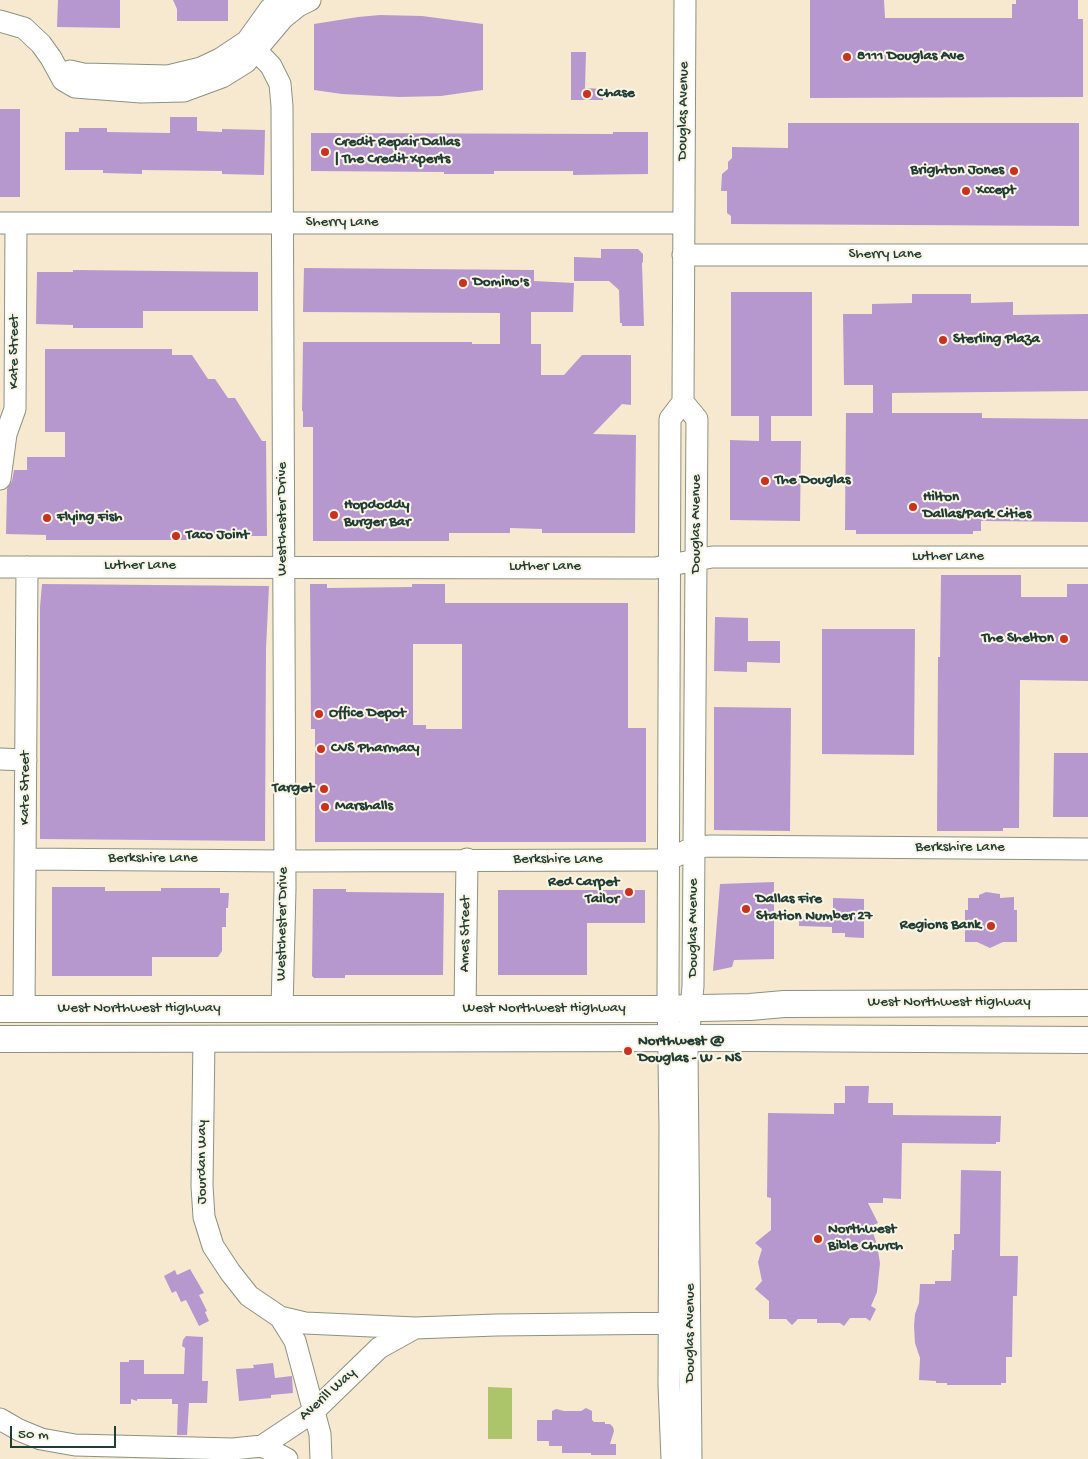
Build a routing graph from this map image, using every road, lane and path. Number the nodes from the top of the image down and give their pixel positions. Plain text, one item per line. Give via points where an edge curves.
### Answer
1 (282, 0) edge
2 (310, 0) edge
3 (685, 0) edge
4 (0, 21) edge
5 (252, 46) junction
6 (8, 223) edge
7 (282, 223) junction
8 (683, 223) junction
9 (683, 255) junction
10 (1088, 255) edge
11 (683, 402) junction
12 (0, 479) edge
13 (1088, 558) edge
14 (697, 560) junction
15 (670, 564) junction
16 (0, 566) edge
17 (27, 566) junction
18 (283, 566) junction
19 (669, 715) junction
20 (695, 716) junction
21 (669, 750) junction
22 (695, 750) junction
23 (0, 759) edge
24 (26, 760) junction
25 (694, 847) junction
26 (1088, 849) edge
27 (25, 859) junction
28 (467, 859) junction
29 (668, 860) junction
30 (284, 861) junction
31 (1088, 1003) edge
32 (750, 1007) junction
33 (679, 1008) junction
34 (12, 1009) edge
35 (465, 1009) junction
36 (282, 1010) junction
37 (204, 1038) junction
38 (679, 1038) junction
39 (749, 1038) junction
40 (0, 1039) edge
41 (128, 1039) junction
42 (1088, 1040) edge
43 (280, 1317) junction
44 (680, 1323) junction
45 (415, 1328) junction
46 (313, 1412) junction
47 (0, 1418) edge
48 (262, 1446) junction
49 (682, 1455) edge
50 (287, 1459) edge
51 (321, 1459) edge

1 - 5 street via 270,10
2 - 5 street via 298,6
3 - 8 street, Douglas Avenue
4 - 5 street via 24,28 56,65 83,74 204,76 220,59
5 - 7 street, Westchester Drive via 271,66 280,84
6 - 7 street, Sherry Lane
6 - 12 street, Kate Street via 14,410 6,434
7 - 8 street, Sherry Lane
7 - 18 street, Westchester Drive
8 - 9 street, Douglas Avenue
9 - 10 street, Sherry Lane
9 - 11 street, Douglas Avenue
11 - 14 street, Douglas Avenue via 697,419
11 - 15 street, Douglas Avenue via 670,419
13 - 14 street, Luther Lane via 764,556
14 - 15 street, Luther Lane
14 - 20 street, Douglas Avenue
15 - 18 street, Luther Lane via 655,568
15 - 19 street, Douglas Avenue
16 - 17 street, Luther Lane
17 - 18 street, Luther Lane
17 - 24 street, Kate Street
18 - 30 street, Westchester Drive
19 - 20 street
19 - 21 street, Douglas Avenue
20 - 22 street, Douglas Avenue
21 - 22 street
21 - 29 street, Douglas Avenue
22 - 25 street, Douglas Avenue
23 - 24 street
24 - 27 street, Kate Street
25 - 26 street, Berkshire Lane
25 - 29 street, Berkshire Lane
25 - 33 street, Douglas Avenue via 693,986
27 - 30 street, Berkshire Lane
27 - 34 street, Kate Street
28 - 29 street, Berkshire Lane
28 - 30 street, Berkshire Lane
28 - 35 street, Ames Street
29 - 33 street, Douglas Avenue
30 - 36 street, Westchester Drive
31 - 32 main road, West Northwest Highway via 784,1004
32 - 33 main road, West Northwest Highway
32 - 39 main road
33 - 35 main road, West Northwest Highway
33 - 38 street, Douglas Avenue
34 - 36 main road, West Northwest Highway
35 - 36 main road, West Northwest Highway
36 - 41 main road via 270,1023 263,1025 154,1025
37 - 38 main road, West Northwest Highway
37 - 41 main road, West Northwest Highway
37 - 43 street, Jourdan Way via 204,1218 213,1246 230,1272 249,1296
38 - 39 main road, West Northwest Highway
38 - 44 street, Douglas Avenue
39 - 42 main road, West Northwest Highway
40 - 41 main road, West Northwest Highway
43 - 45 street, Averill Way via 304,1323
43 - 46 street, Jourdan Way via 295,1341
44 - 45 street, Averill Way
44 - 49 street, Douglas Avenue via 669,1385
45 - 46 street, Averill Way via 379,1348
46 - 48 street, Averill Way
46 - 51 street, Jourdan Way via 320,1434
47 - 48 street, Averill Way via 41,1439 75,1445 233,1449
48 - 50 street

